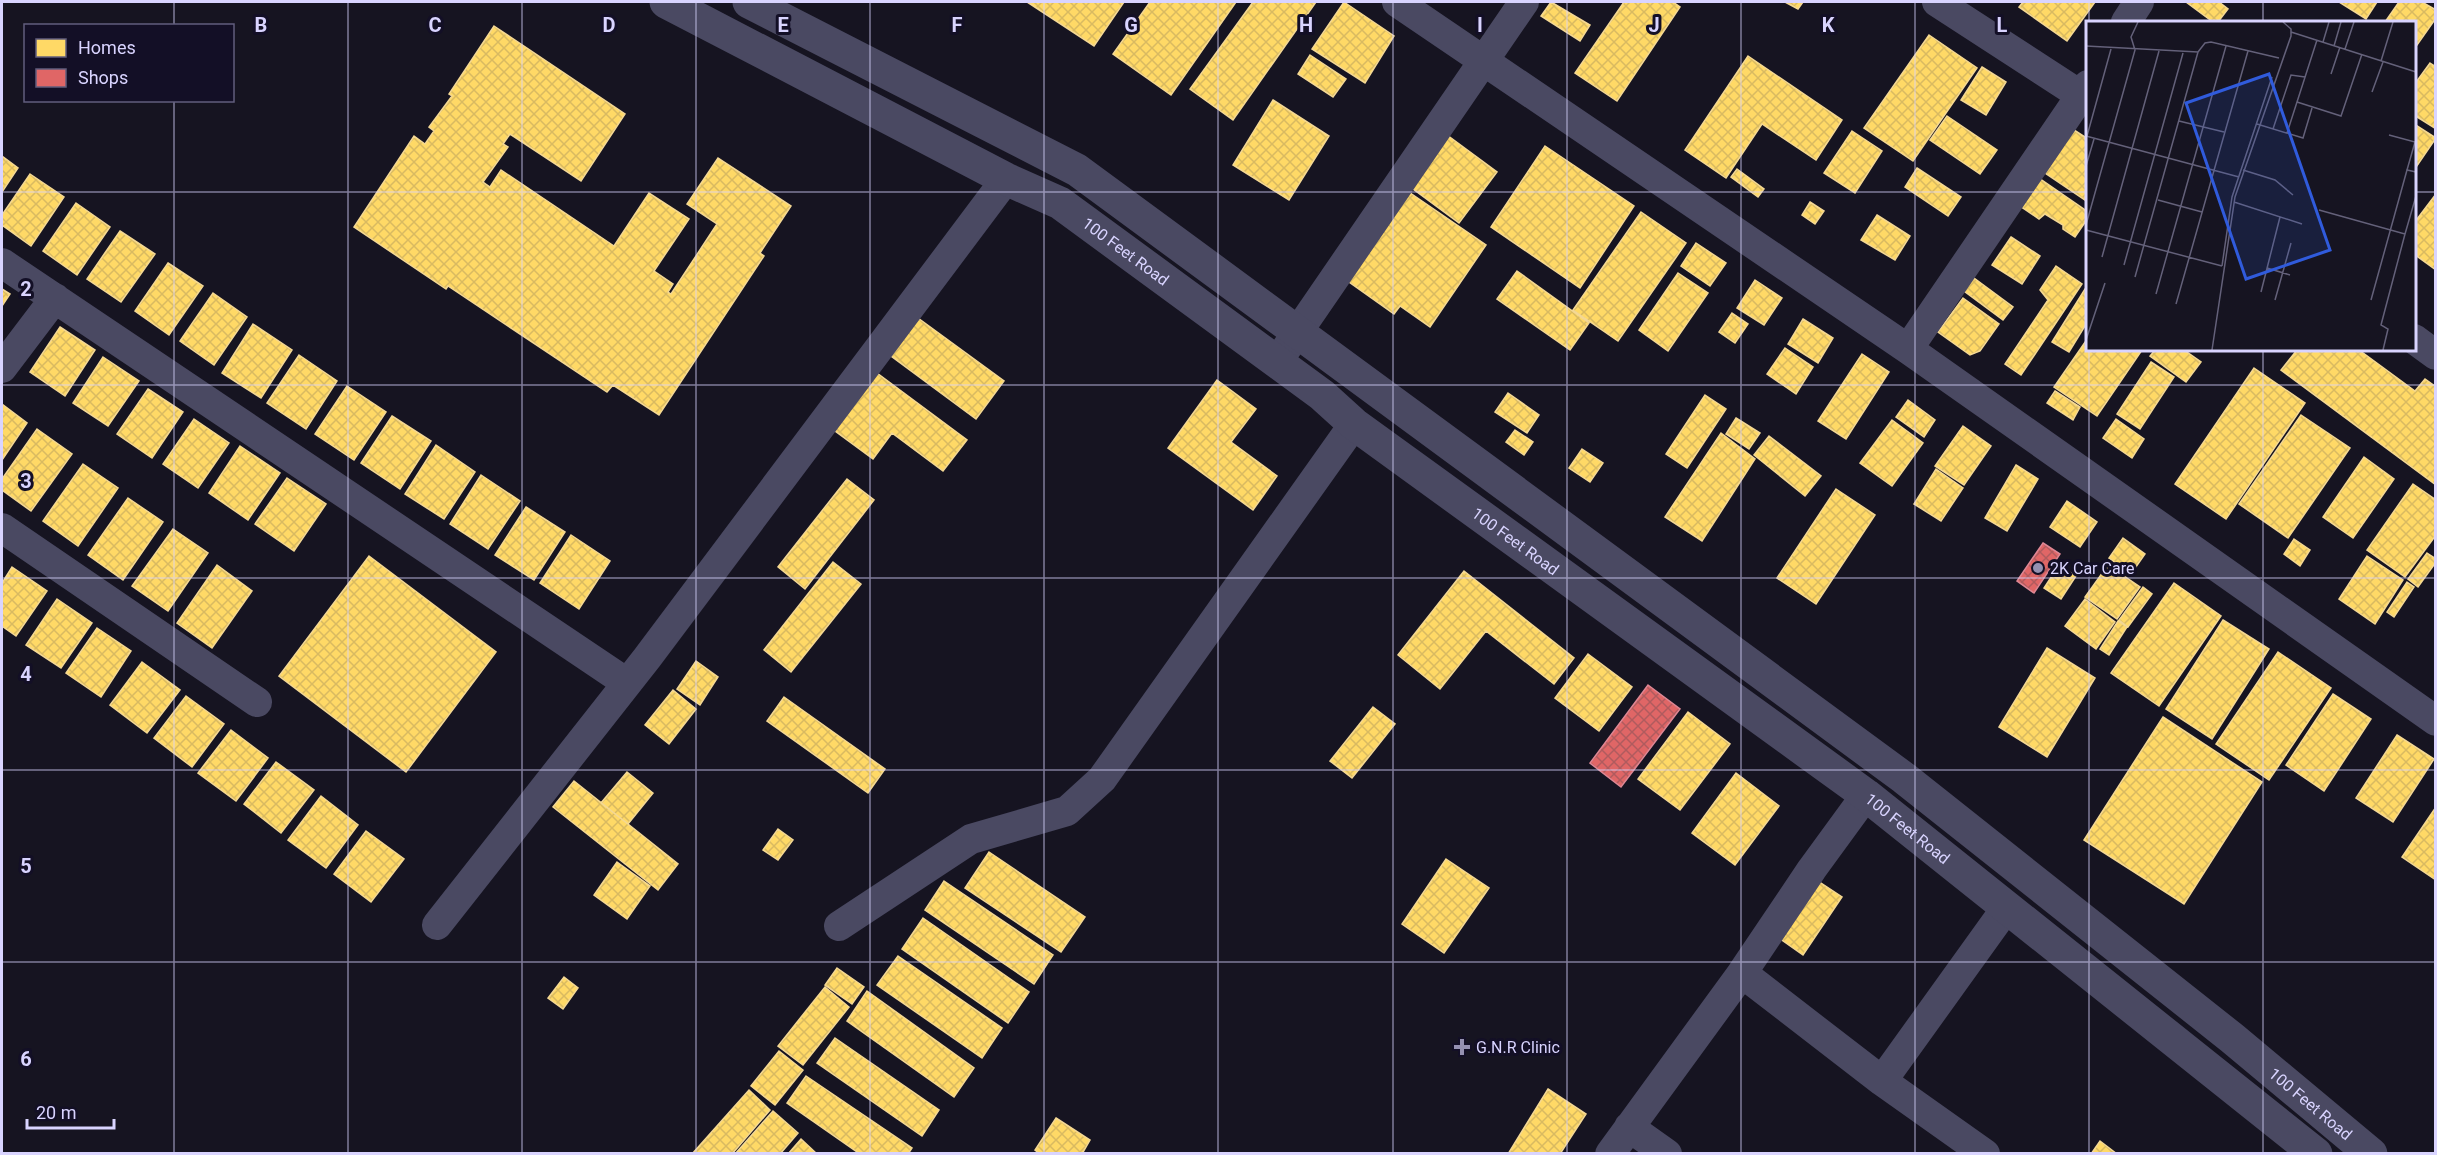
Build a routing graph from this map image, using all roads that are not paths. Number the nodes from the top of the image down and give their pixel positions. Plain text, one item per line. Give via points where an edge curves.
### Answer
1 (666, 2) edge
2 (749, 2) edge
3 (1398, 2) edge
4 (1524, 2) edge
5 (1937, 2) edge
6 (2139, 2) edge
7 (2127, 21) edge
8 (1484, 62) junction
9 (2085, 94) edge
10 (1006, 179) junction
11 (2, 263) edge
12 (55, 298) junction
13 (1298, 334) junction
14 (2416, 340) edge
15 (1908, 349) junction
16 (2436, 355) edge
17 (1277, 362) junction
18 (2, 368) edge
19 (1354, 424) junction
20 (2, 528) edge
21 (627, 683) junction
22 (257, 702) dead end
23 (2436, 721) edge
24 (1866, 795) junction
25 (2007, 907) junction
26 (437, 924) dead end
27 (839, 926) dead end
28 (1742, 973) junction
29 (1882, 1081) junction
30 (1629, 1126) junction
31 (1610, 1154) edge
32 (1667, 1154) edge
33 (1985, 1154) edge
34 (2316, 1154) edge
35 (2371, 1154) edge

1 - 10 street, 100 Feet Road
2 - 13 street, 100 Feet Road via 1077,170
3 - 8 street
4 - 8 street
5 - 9 street
6 - 7 street
8 - 13 street
8 - 15 street
9 - 15 street
10 - 17 street, 100 Feet Road via 1060,203
10 - 21 street
11 - 12 street
12 - 18 street
12 - 21 street
13 - 17 street
13 - 35 street, 100 Feet Road via 1904,778
14 - 16 street
15 - 23 street
17 - 19 street, 100 Feet Road
19 - 24 street, 100 Feet Road
19 - 27 street via 1102,778 1067,811 970,839
20 - 22 street
21 - 26 street
24 - 25 street, 100 Feet Road
24 - 28 street
25 - 29 street
25 - 34 street, 100 Feet Road
28 - 29 street
28 - 30 street
29 - 33 street
30 - 31 street
30 - 32 street

